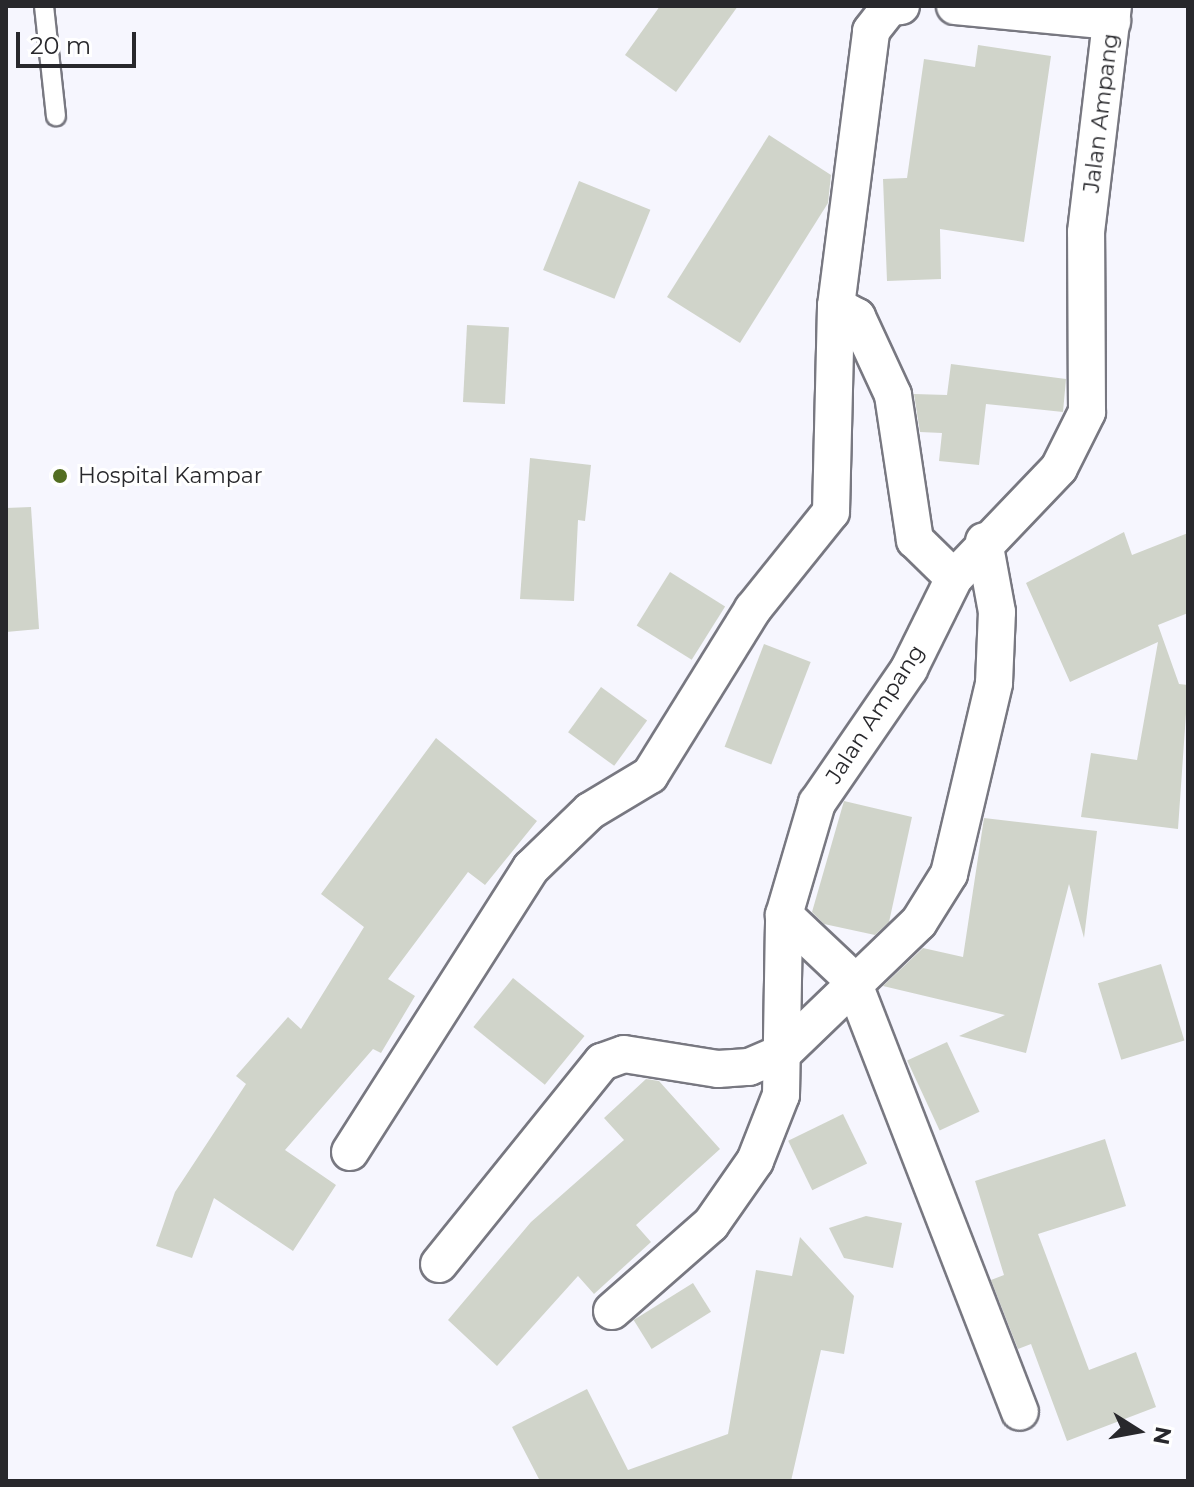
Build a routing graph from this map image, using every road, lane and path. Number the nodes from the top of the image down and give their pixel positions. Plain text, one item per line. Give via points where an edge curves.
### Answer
1 (44, 6) edge
2 (901, 6) edge
3 (955, 6) edge
4 (1112, 13) edge
5 (56, 116) dead end
6 (836, 306) junction
7 (984, 541) junction
8 (954, 578) junction
9 (784, 915) junction
10 (852, 979) junction
11 (784, 1052) junction
12 (350, 1152) dead end
13 (439, 1264) dead end
14 (612, 1311) dead end
15 (1020, 1412) dead end

1 - 5 lane
2 - 6 street via 890,7 871,31
3 - 4 street
4 - 7 street, Jalan Ampang via 1086,232 1087,412 1059,468
6 - 8 street via 857,317 893,395 915,540
6 - 12 street via 831,512 753,609 650,775 590,811 531,868
7 - 8 street, Jalan Ampang
7 - 10 street via 997,612 994,683 949,874 919,922
8 - 9 street, Jalan Ampang via 909,669 817,803
9 - 10 street
9 - 11 street, Jalan Ampang
10 - 11 street
10 - 15 street
11 - 13 street via 749,1067 718,1069 624,1054 602,1062
11 - 14 street, Jalan Ampang via 781,1095 755,1161 711,1224

